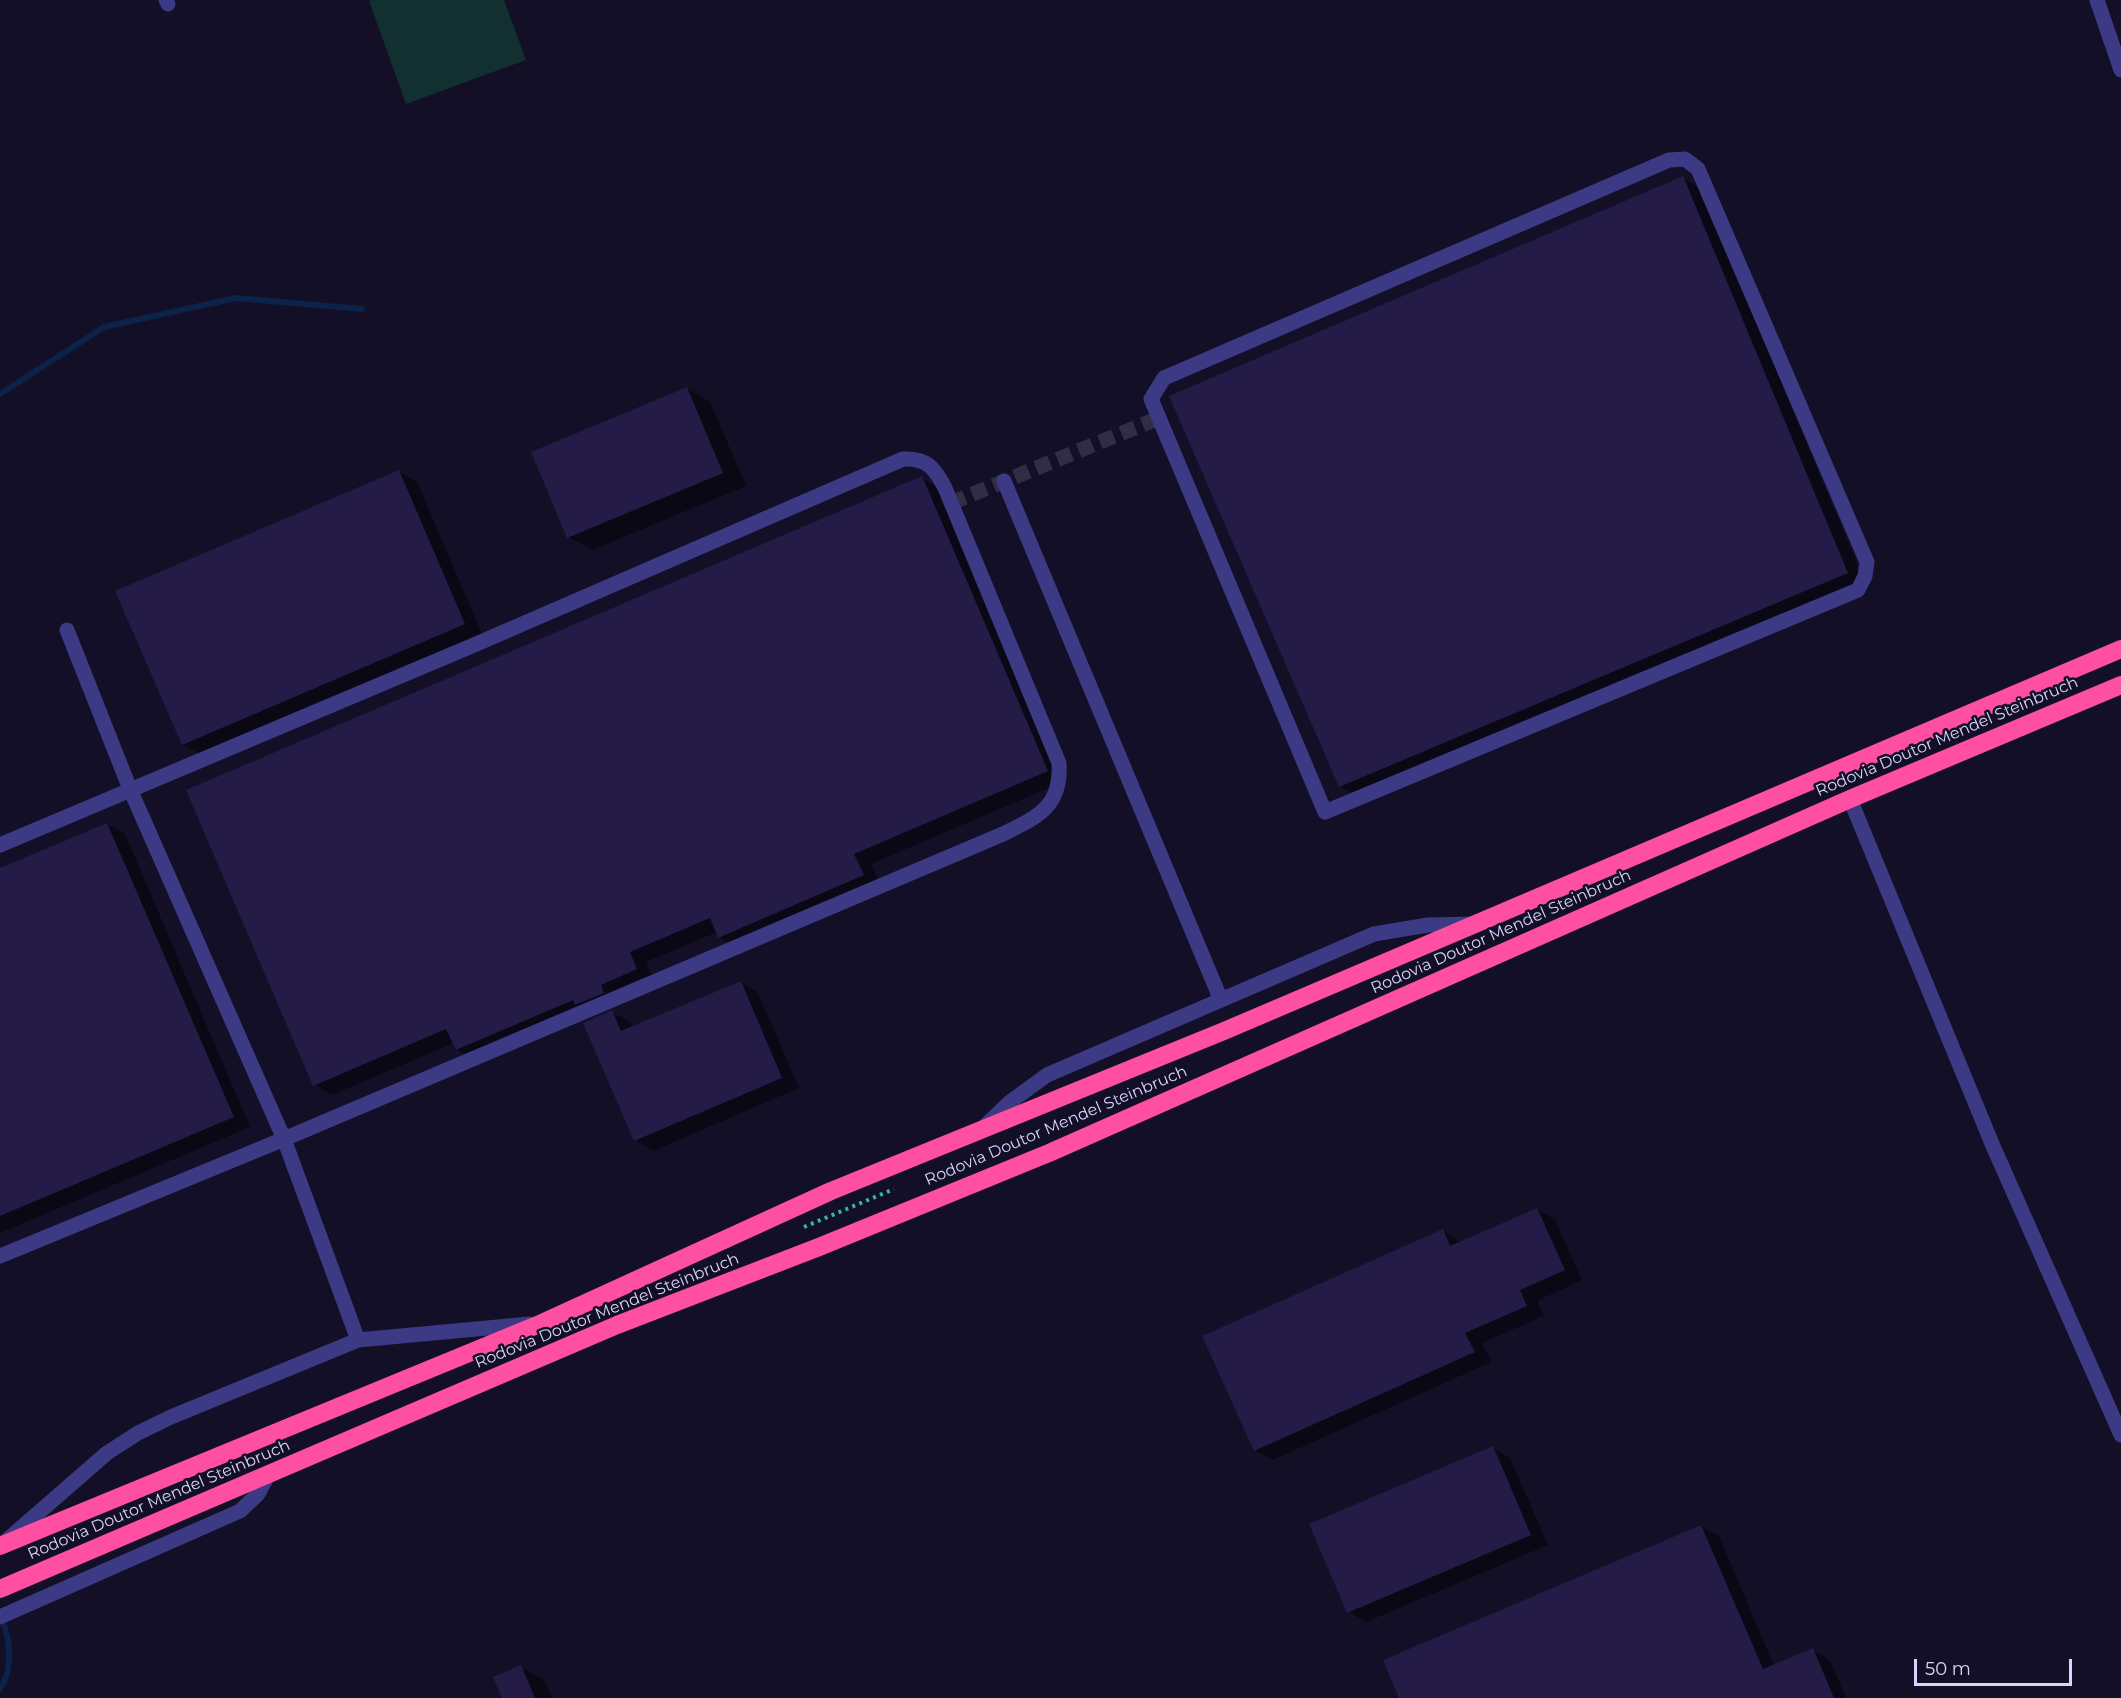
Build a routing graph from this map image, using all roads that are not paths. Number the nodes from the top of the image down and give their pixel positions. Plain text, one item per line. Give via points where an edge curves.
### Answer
1 (2097, 0) edge
2 (2121, 70) edge
3 (1005, 481) dead end
4 (67, 630) dead end
5 (2121, 648) edge
6 (2121, 685) edge
7 (130, 789) junction
8 (1850, 799) junction
9 (1325, 812) joint
10 (0, 845) edge
11 (1474, 924) junction
12 (1221, 1000) junction
13 (983, 1128) junction
14 (284, 1139) junction
15 (0, 1256) edge
16 (542, 1323) junction
17 (358, 1340) junction
18 (2121, 1435) edge
19 (269, 1474) junction
20 (1, 1546) edge
21 (3, 1588) edge
22 (0, 1617) edge

1 - 2 street
3 - 12 street
4 - 7 street
5 - 11 highway, Rodovia Doutor Mendel Steinbruch
6 - 8 highway, Rodovia Doutor Mendel Steinbruch
7 - 10 street
7 - 14 street
7 - 14 street via 903,459 922,460 930,465 945,488 1059,763 1055,798 1042,812 1003,834
8 - 18 street via 1993,1146
8 - 19 highway, Rodovia Doutor Mendel Steinbruch via 1049,1153 617,1325
9 - 9 street via 1151,399 1164,378 1669,160 1685,159 1698,169 1866,562 1858,590
11 - 12 street via 1428,925 1374,934
11 - 13 highway, Rodovia Doutor Mendel Steinbruch
12 - 13 street via 1047,1075
13 - 16 highway, Rodovia Doutor Mendel Steinbruch via 831,1191
14 - 15 street
14 - 17 street
16 - 17 street
16 - 20 highway, Rodovia Doutor Mendel Steinbruch
17 - 20 street via 138,1433 85,1471
19 - 21 highway, Rodovia Doutor Mendel Steinbruch
19 - 22 street via 258,1494 240,1511

